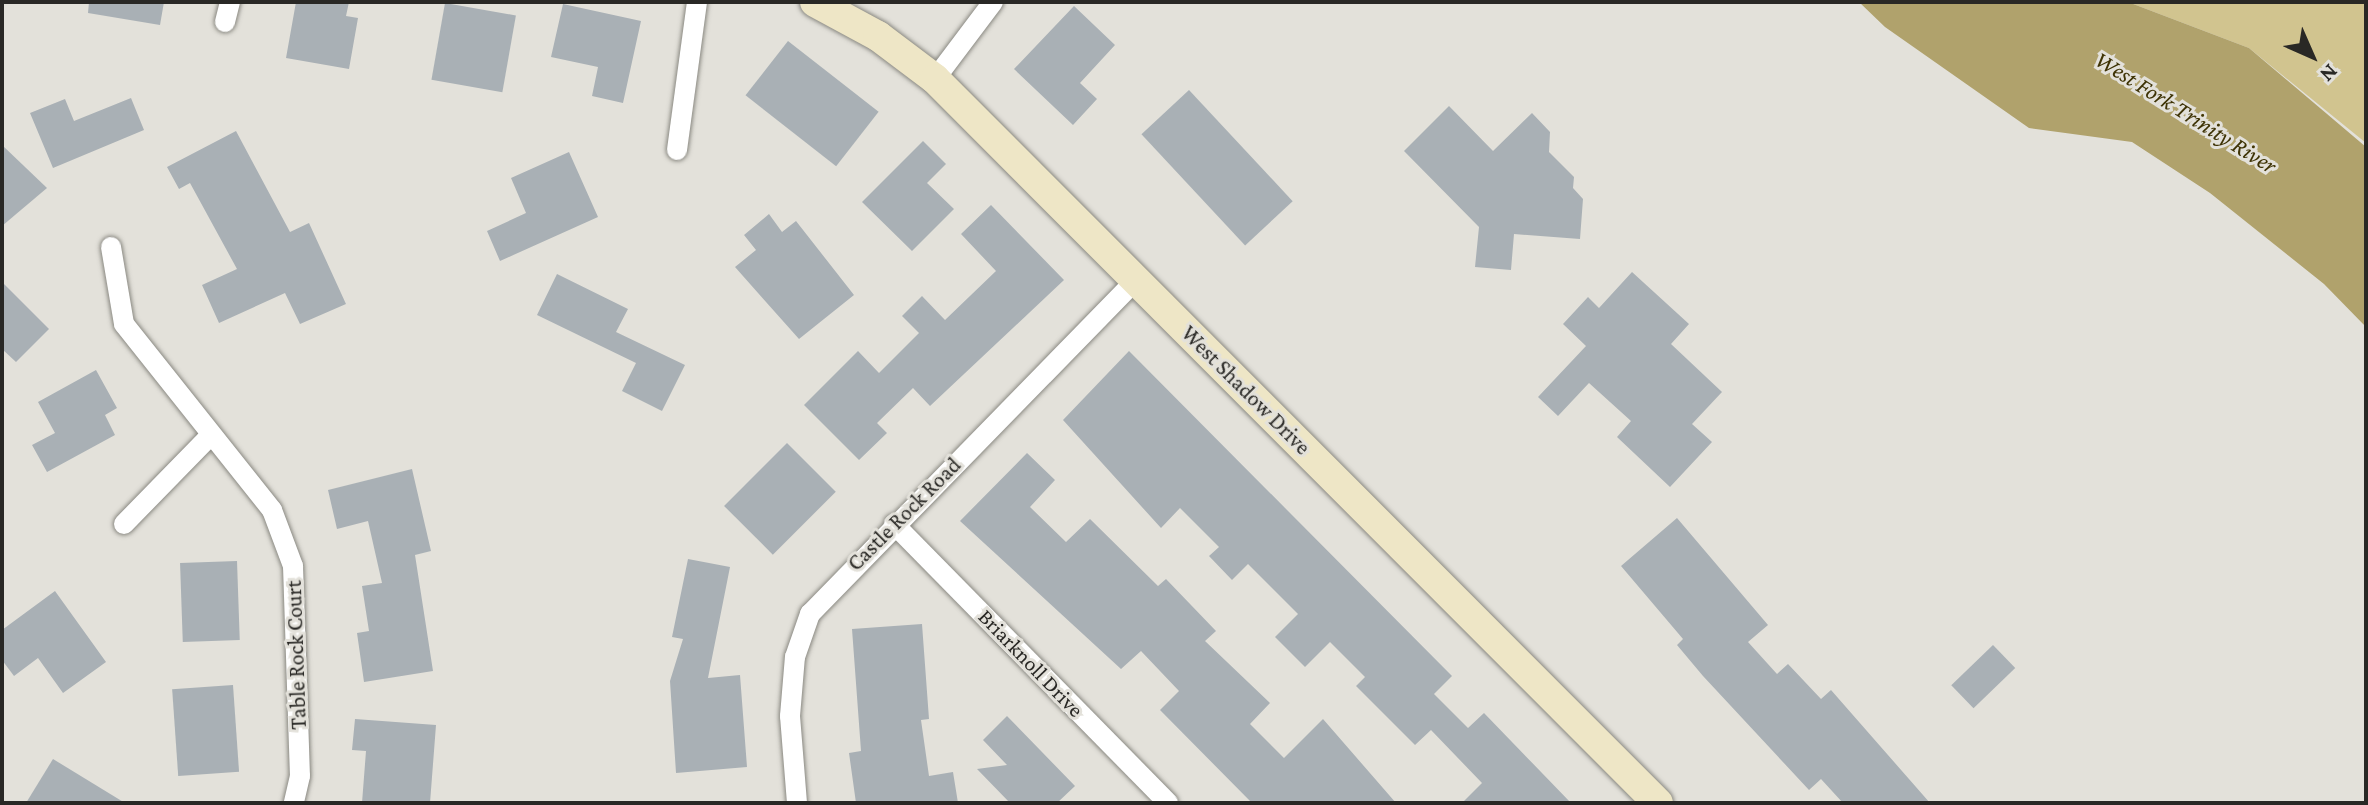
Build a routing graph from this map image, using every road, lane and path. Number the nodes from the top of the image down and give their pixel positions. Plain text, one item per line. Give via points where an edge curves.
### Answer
1 (697, 2) edge
2 (815, 2) edge
3 (993, 2) edge
4 (935, 79) junction
5 (677, 150) dead end
6 (111, 247) dead end
7 (1136, 280) junction
8 (210, 436) junction
9 (124, 524) dead end
10 (894, 524) junction
11 (294, 803) edge
12 (797, 803) edge
13 (1168, 803) edge
14 (1658, 803) edge

1 - 5 street
2 - 4 street, West Shadow Drive via 878,36
3 - 4 street
4 - 7 street, West Shadow Drive
6 - 8 street, Table Rock Court via 124,324
7 - 10 street, Castle Rock Road
7 - 14 street, West Shadow Drive
8 - 9 street
8 - 11 street, Table Rock Court via 272,510 293,566 300,776
10 - 12 street, Castle Rock Road via 828,591 800,634 790,716
10 - 13 street, Briarknoll Drive

